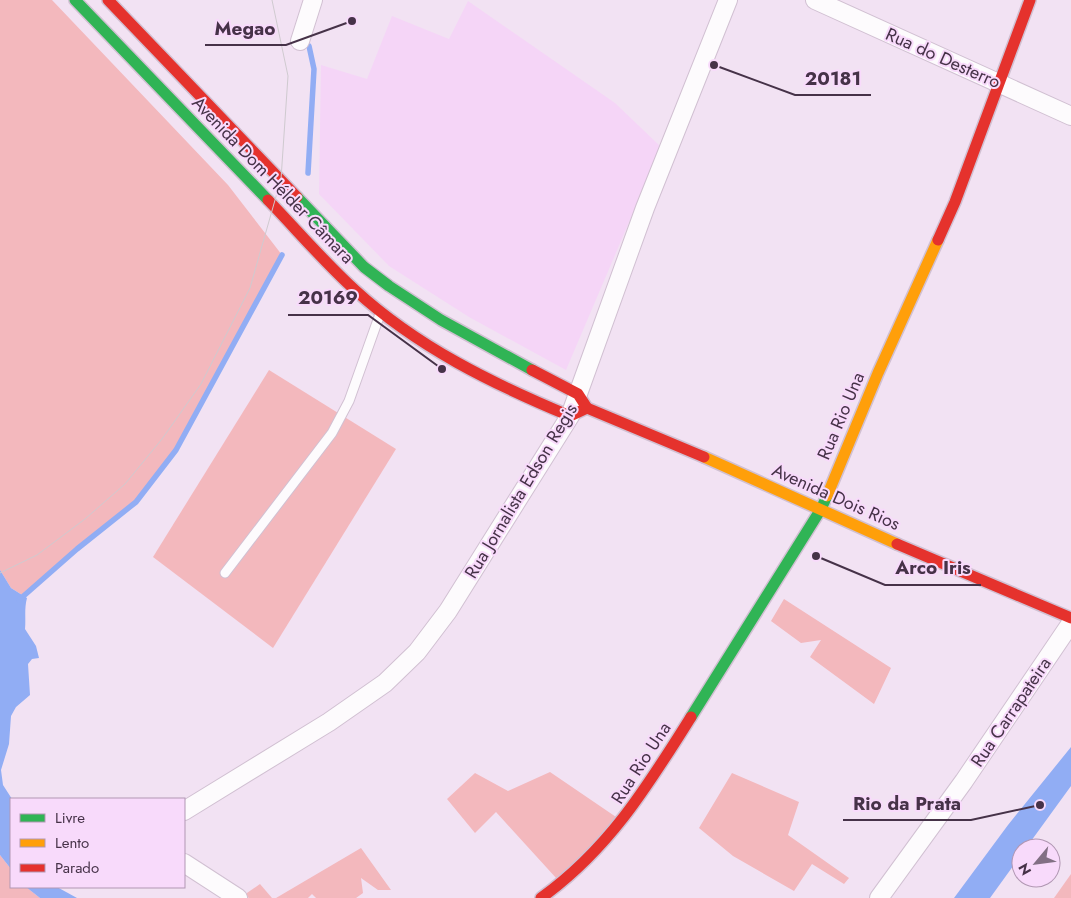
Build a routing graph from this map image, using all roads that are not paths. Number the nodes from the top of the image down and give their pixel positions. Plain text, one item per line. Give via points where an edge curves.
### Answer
1 (75, 0) edge
2 (108, 0) edge
3 (313, 0) edge
4 (728, 0) edge
5 (815, 0) edge
6 (1030, 0) edge
7 (300, 41) dead end
8 (1000, 84) junction
9 (1071, 116) edge
10 (381, 312) junction
11 (583, 401) junction
12 (570, 416) junction
13 (820, 509) junction
14 (225, 573) dead end
15 (1071, 618) edge
16 (1071, 622) edge
17 (185, 810) edge
18 (185, 864) edge
19 (238, 898) edge
20 (540, 898) edge
21 (879, 898) edge

1 - 10 main road, Avenida Dom Hélder Câmara via 355,290
2 - 11 main road, Avenida Dom Hélder Câmara via 364,267 442,322
3 - 7 street
4 - 11 street, Rua Jornalista Edson Regis via 645,208
5 - 8 street, Rua do Desterro
6 - 8 main road, Rua Rio Una
8 - 9 street, Rua do Desterro
8 - 13 main road, Rua Rio Una via 955,202
10 - 12 main road, Avenida Dom Hélder Câmara via 453,361
10 - 14 lane via 349,401 332,433
11 - 12 street, Rua Jornalista Edson Regis
11 - 13 main road, Avenida Dois Rios
12 - 17 street, Rua Jornalista Edson Regis via 448,611 401,670 328,722
13 - 15 main road, Avenida Dois Rios
13 - 20 main road, Rua Rio Una via 624,822 593,857
16 - 21 street, Rua Carrapateira via 964,781
18 - 19 street

